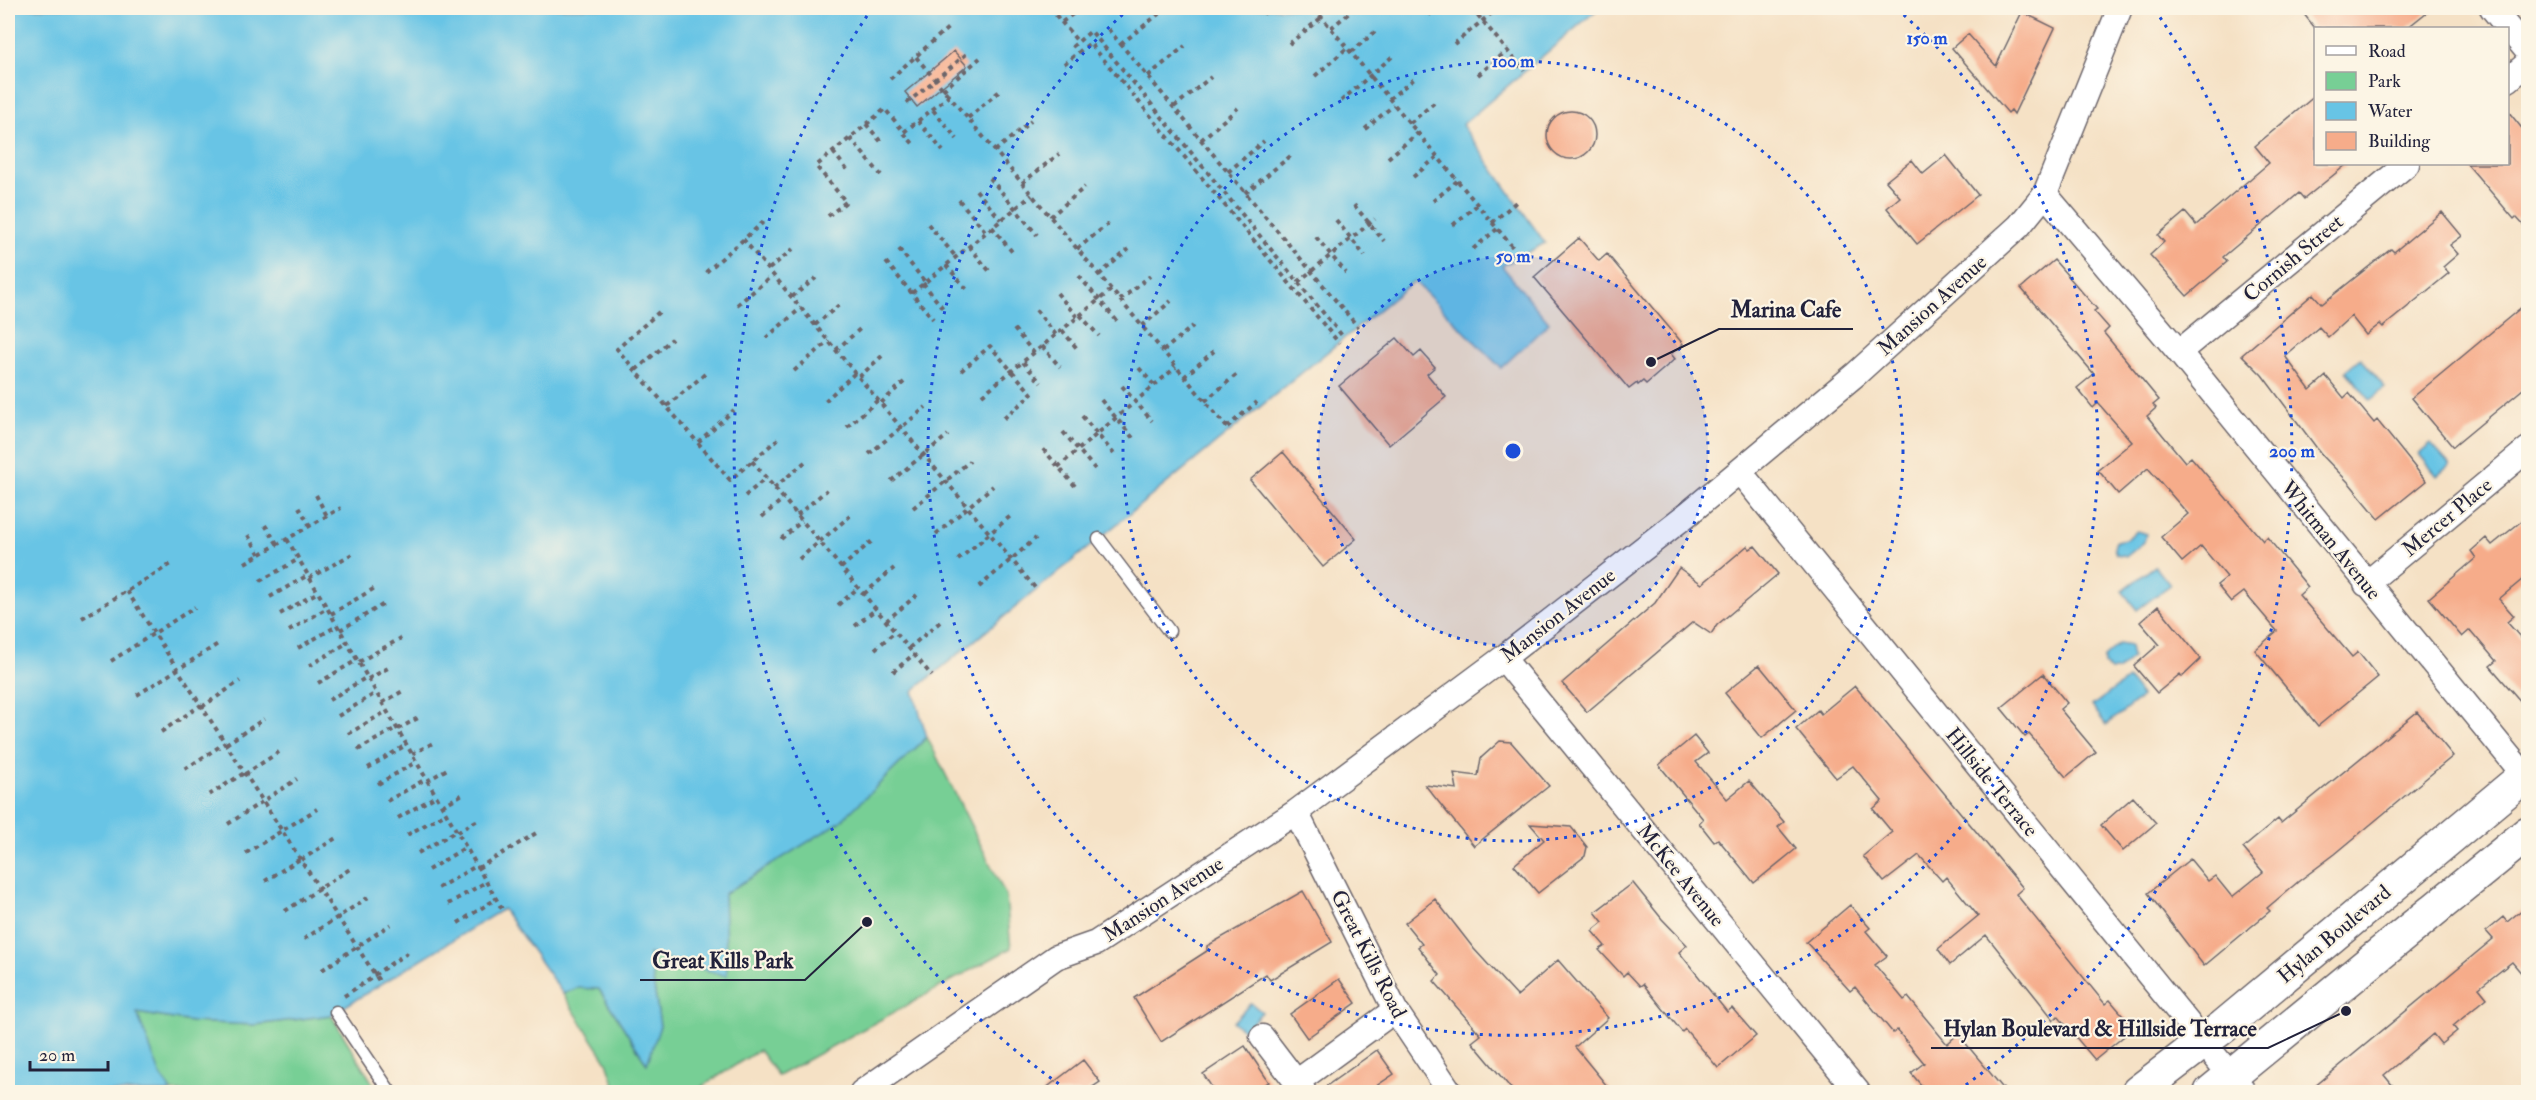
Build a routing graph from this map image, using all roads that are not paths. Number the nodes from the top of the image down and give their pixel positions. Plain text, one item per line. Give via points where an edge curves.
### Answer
1 (2120, 8) edge
2 (2492, 8) edge
3 (2508, 27) edge
4 (2509, 28) edge
5 (2529, 52) edge
6 (2529, 63) edge
7 (2509, 79) edge
8 (2406, 165) edge
9 (2045, 194) junction
10 (2180, 352) junction
11 (2529, 449) edge
12 (1740, 472) junction
13 (1099, 539) dead end
14 (2366, 584) junction
15 (1169, 631) dead end
16 (1503, 658) junction
17 (2527, 775) edge
18 (1296, 812) junction
19 (2529, 832) edge
20 (1395, 1010) junction
21 (336, 1012) dead end
22 (1262, 1037) dead end
23 (2202, 1043) junction
24 (1301, 1087) edge
25 (2228, 1087) edge
26 (390, 1092) edge
27 (862, 1092) edge
28 (1450, 1092) edge
29 (1858, 1092) edge
30 (2138, 1092) edge

1 - 9 street, Mansion Avenue
2 - 3 street
4 - 5 street
6 - 7 street
8 - 10 street, Cornish Street
9 - 10 street, Whitman Avenue
9 - 12 street, Mansion Avenue via 2019,226 1967,274
10 - 14 street, Whitman Avenue
11 - 14 street, Mercer Place
12 - 16 street, Mansion Avenue
12 - 23 street, Hillside Terrace
13 - 15 lane
14 - 17 street, Whitman Avenue
16 - 18 street, Mansion Avenue
16 - 29 street, McKee Avenue
17 - 23 main road, Hylan Boulevard
18 - 20 street, Great Kills Road
18 - 27 street, Mansion Avenue via 1096,943 1056,957
19 - 25 main road, Hylan Boulevard
20 - 24 street
20 - 28 street, Great Kills Road
21 - 26 lane
22 - 24 street
23 - 25 street, Hillside Terrace
23 - 30 main road, Hylan Boulevard

